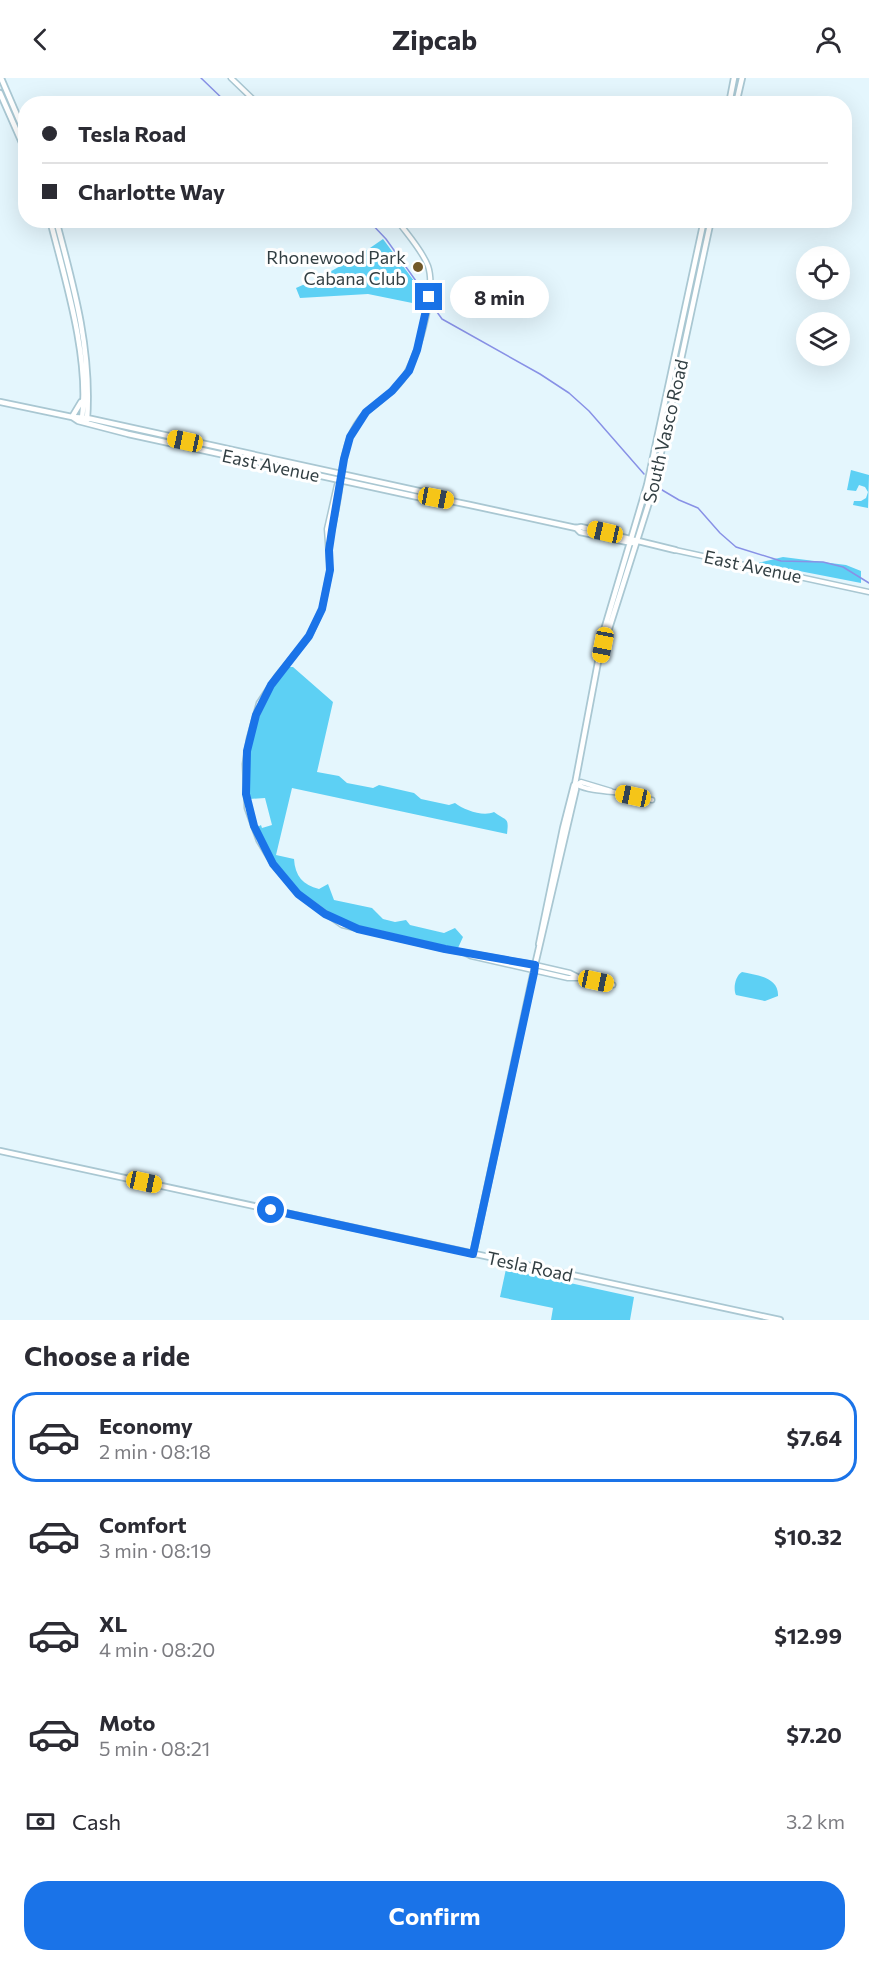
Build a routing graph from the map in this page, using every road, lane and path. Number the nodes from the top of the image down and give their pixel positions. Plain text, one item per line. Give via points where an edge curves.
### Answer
1 (1, 78) edge
2 (231, 78) edge
3 (734, 78) edge
4 (742, 78) edge
5 (0, 93) edge
6 (250, 96) edge
7 (731, 96) edge
8 (738, 96) edge
9 (18, 117) edge
10 (18, 134) edge
11 (52, 228) edge
12 (59, 228) edge
13 (403, 228) edge
14 (702, 228) edge
15 (709, 228) edge
16 (78, 344) junction
17 (88, 373) junction
18 (83, 397) junction
19 (0, 402) edge
20 (72, 417) junction
21 (84, 420) junction
22 (340, 477) junction
23 (631, 541) junction
24 (637, 542) junction
25 (675, 550) joint
26 (869, 592) edge
27 (604, 638) junction
28 (577, 784) junction
29 (652, 800) dead end
30 (534, 968) junction
31 (613, 985) dead end
32 (0, 1151) edge
33 (473, 1254) junction
34 (780, 1320) edge

1 - 9 main road
2 - 6 street
3 - 7 main road
4 - 8 main road
5 - 10 main road
11 - 16 main road
12 - 17 main road
13 - 22 street via 426,262 430,277 417,350 399,384 356,425
14 - 23 main road, South Vasco Road
15 - 24 main road, South Vasco Road via 653,490
16 - 17 main road
16 - 18 main road
17 - 21 main road
18 - 20 main road
18 - 21 main road
19 - 20 main road, East Avenue
20 - 21 main road, East Avenue
21 - 22 main road, East Avenue
22 - 23 main road, East Avenue via 428,493 436,498
22 - 30 street via 327,529 328,580 320,614 302,647 259,703 249,739 245,764 254,826 267,855 285,880 310,904 350,928
23 - 24 main road, East Avenue
23 - 27 main road, South Vasco Road
24 - 25 main road, East Avenue
24 - 27 main road, South Vasco Road
25 - 26 street, East Avenue
27 - 28 main road, South Vasco Road
28 - 29 street
28 - 30 main road, South Vasco Road
30 - 31 street
30 - 33 main road, South Vasco Road
32 - 33 main road, Tesla Road
33 - 34 main road, Tesla Road

